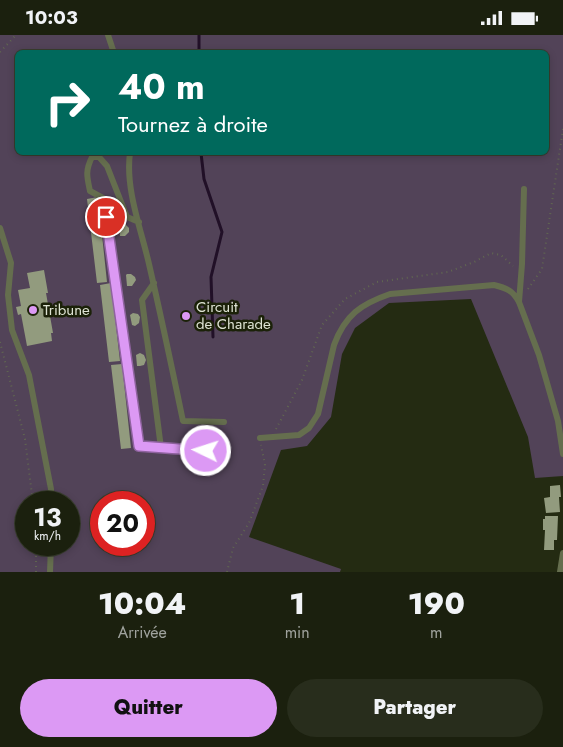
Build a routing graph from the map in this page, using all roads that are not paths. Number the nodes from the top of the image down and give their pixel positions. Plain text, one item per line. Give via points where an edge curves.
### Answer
1 (108, 35) edge
2 (113, 50) edge
3 (90, 155) edge
4 (130, 155) edge
5 (524, 189) dead end
6 (139, 222) junction
7 (0, 228) edge
8 (154, 283) junction
9 (519, 302) junction
10 (224, 422) dead end
11 (260, 438) road end
12 (161, 448) junction
13 (206, 451) dead end
14 (563, 454) edge
15 (51, 491) edge
16 (563, 553) edge
17 (51, 556) edge
18 (50, 572) edge
19 (560, 572) edge

1 - 2 lane
3 - 6 lane via 99,157 107,167 127,217
3 - 12 lane via 86,175 90,191 103,198 139,446
4 - 6 lane via 129,184
5 - 9 lane
6 - 8 lane
7 - 15 lane via 11,263 8,295 12,330 30,375
8 - 10 lane via 183,421
8 - 12 lane via 142,300
9 - 11 lane via 509,290 494,285 390,294 374,299 358,309 342,326 334,345 318,414 309,428 299,435
9 - 14 lane via 539,355 558,421
12 - 13 lane
16 - 19 lane
17 - 18 lane

